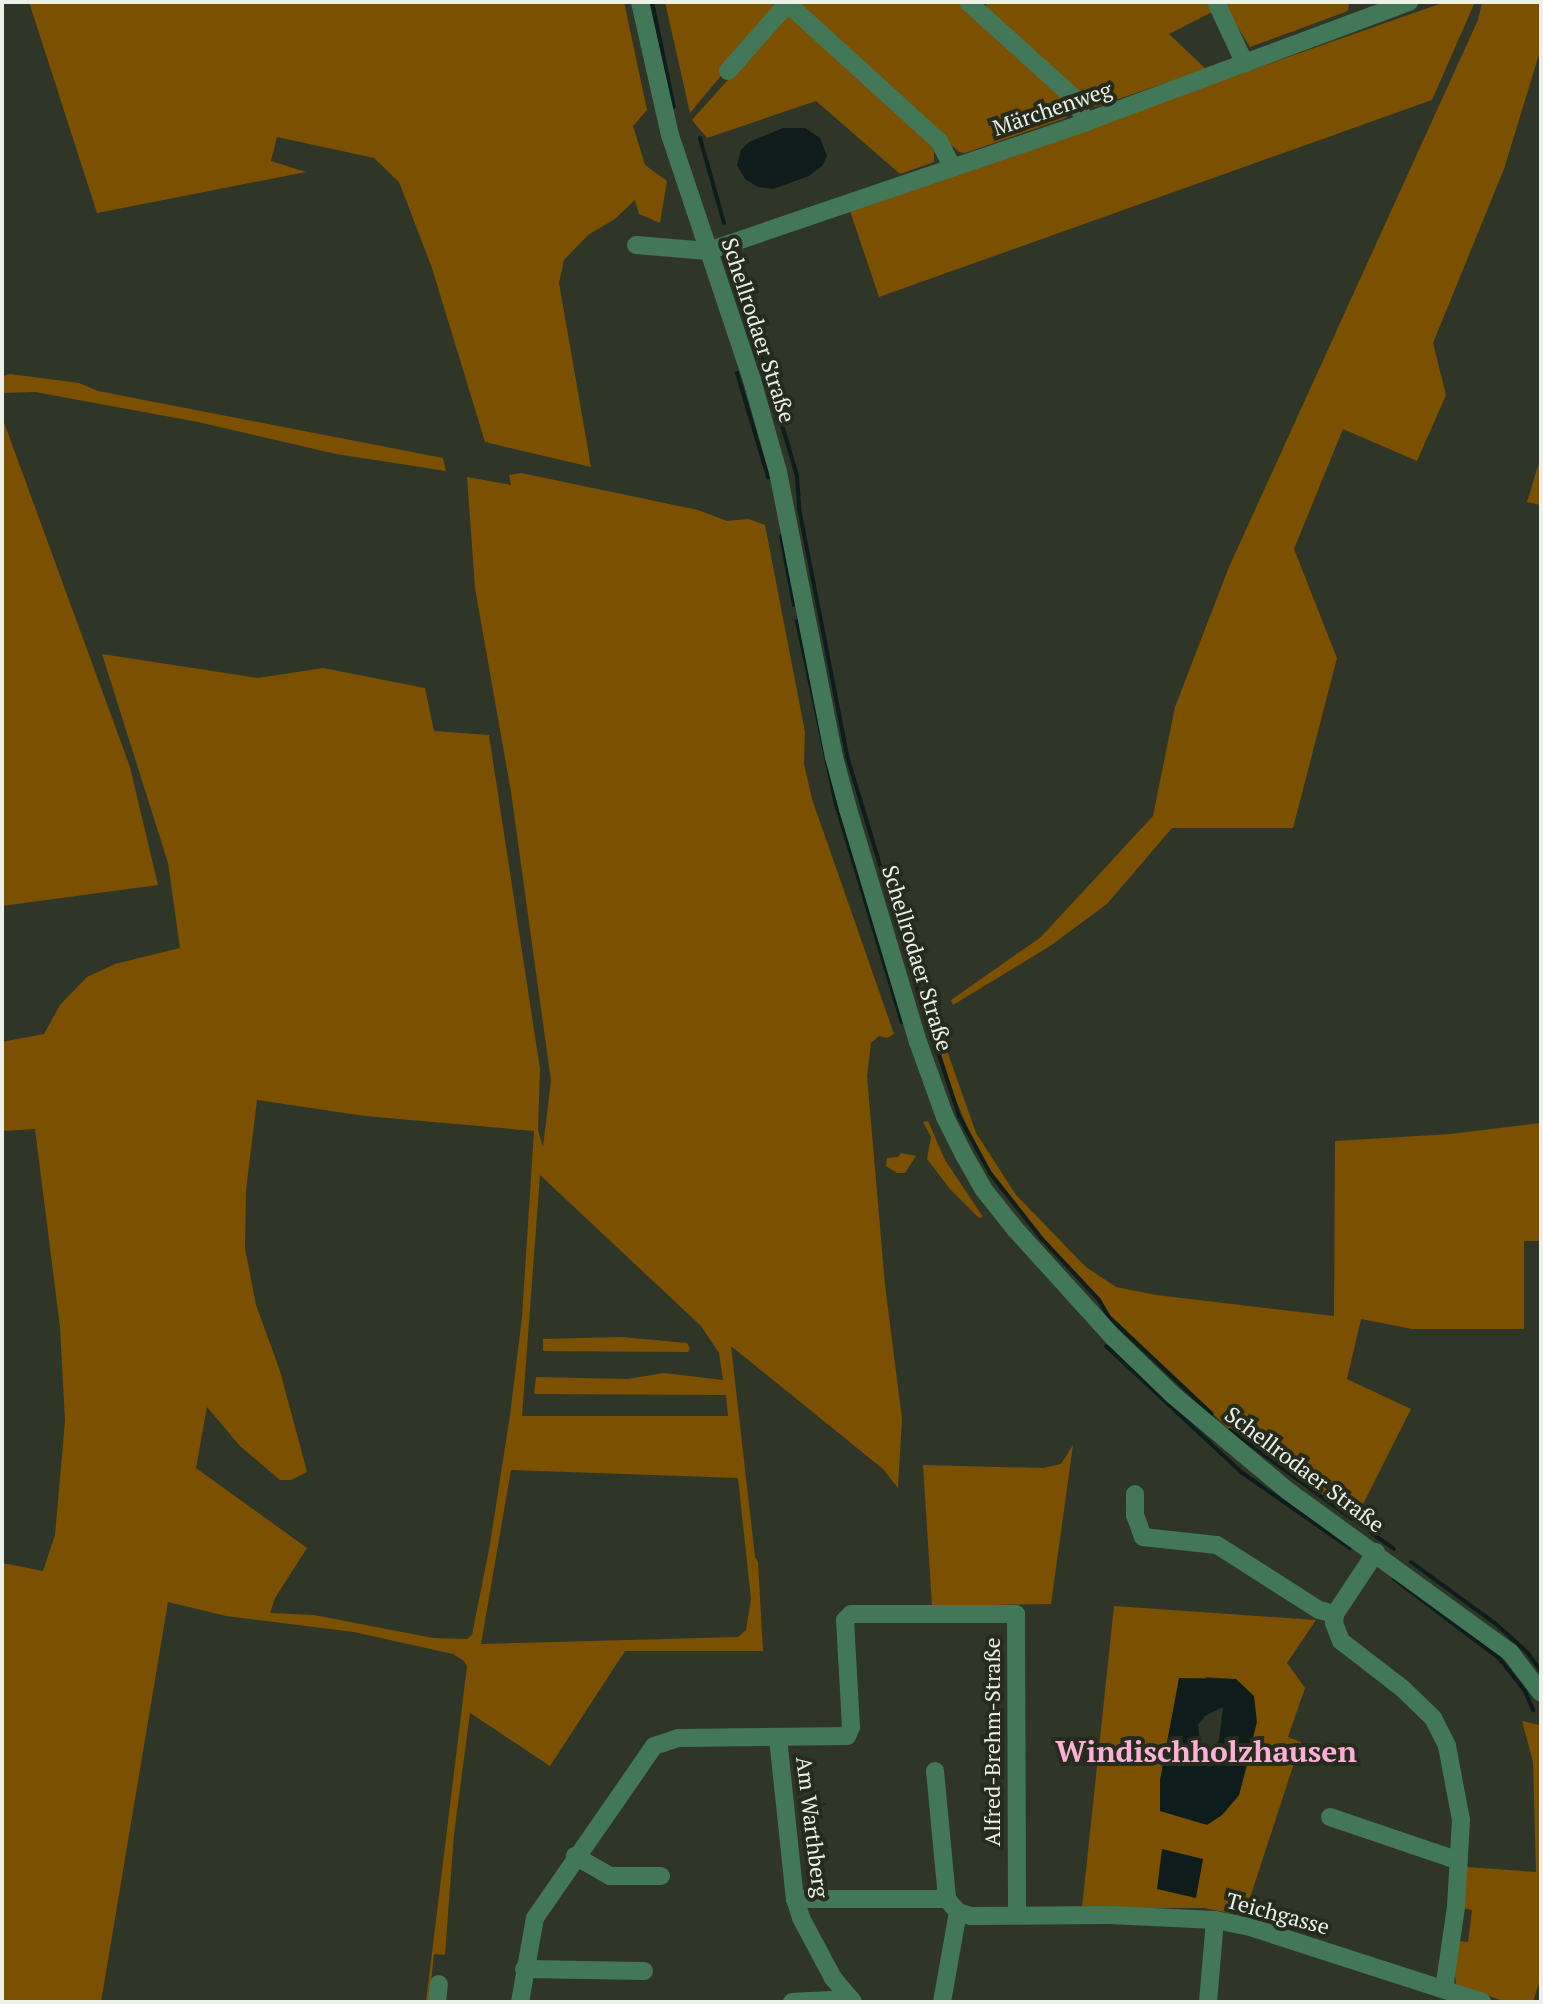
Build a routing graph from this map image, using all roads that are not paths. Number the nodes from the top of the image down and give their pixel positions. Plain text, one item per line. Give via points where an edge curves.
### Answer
1 (640, 2) edge
2 (1216, 2) edge
3 (1409, 2) edge
4 (787, 3) edge
5 (971, 3) edge
6 (1360, 10) edge
7 (1245, 64) junction
8 (728, 71) dead end
9 (1086, 122) junction
10 (953, 168) junction
11 (636, 245) dead end
12 (708, 251) junction
13 (1135, 1494) dead end
14 (1376, 1552) junction
15 (1335, 1614) junction
16 (1541, 1693) edge
17 (778, 1738) junction
18 (935, 1771) dead end
19 (1330, 1817) dead end
20 (575, 1856) junction
21 (1459, 1861) junction
22 (661, 1876) dead end
23 (795, 1899) junction
24 (953, 1906) junction
25 (1017, 1914) junction
26 (1215, 1920) junction
27 (524, 1969) junction
28 (644, 1971) dead end
29 (1444, 1989) junction
30 (852, 2000) edge
31 (520, 2002) edge
32 (792, 2002) edge
33 (942, 2002) edge
34 (1208, 2002) edge
35 (1482, 2002) edge

1 - 12 street, Schellrodaer Straße via 670,135
2 - 7 street
3 - 6 street, Märchenweg
4 - 8 street
4 - 10 street via 939,141
5 - 9 street via 1073,97
6 - 7 street, Märchenweg
7 - 9 street, Märchenweg
9 - 10 street, Märchenweg
10 - 12 street, Märchenweg
11 - 12 street
12 - 14 street, Schellrodaer Straße via 778,472 848,809 918,1042 958,1142 984,1190 1015,1229 1113,1337 1217,1435
13 - 15 street via 1143,1537 1217,1545 1319,1610
14 - 15 street
14 - 16 street, Schellrodaer Straße via 1510,1652
15 - 21 street via 1341,1641 1403,1689 1441,1732 1457,1785
17 - 20 street, Alfred-Brehm-Straße via 678,1738 654,1746
17 - 23 street, Am Warthberg
17 - 25 street, Alfred-Brehm-Straße via 847,1736 848,1615 1016,1614
18 - 24 street
19 - 21 street
20 - 22 street via 610,1876
20 - 27 street, Alfred-Brehm-Straße via 531,1926
21 - 29 street
23 - 24 street, Teichgasse
23 - 30 street, Am Warthberg via 833,1978
24 - 25 street, Teichgasse via 971,1916
24 - 33 street
25 - 26 street, Teichgasse
26 - 29 street, Teichgasse
26 - 34 street
27 - 28 street
27 - 31 street, Alfred-Brehm-Straße
29 - 35 street, Teichgasse
30 - 32 street

